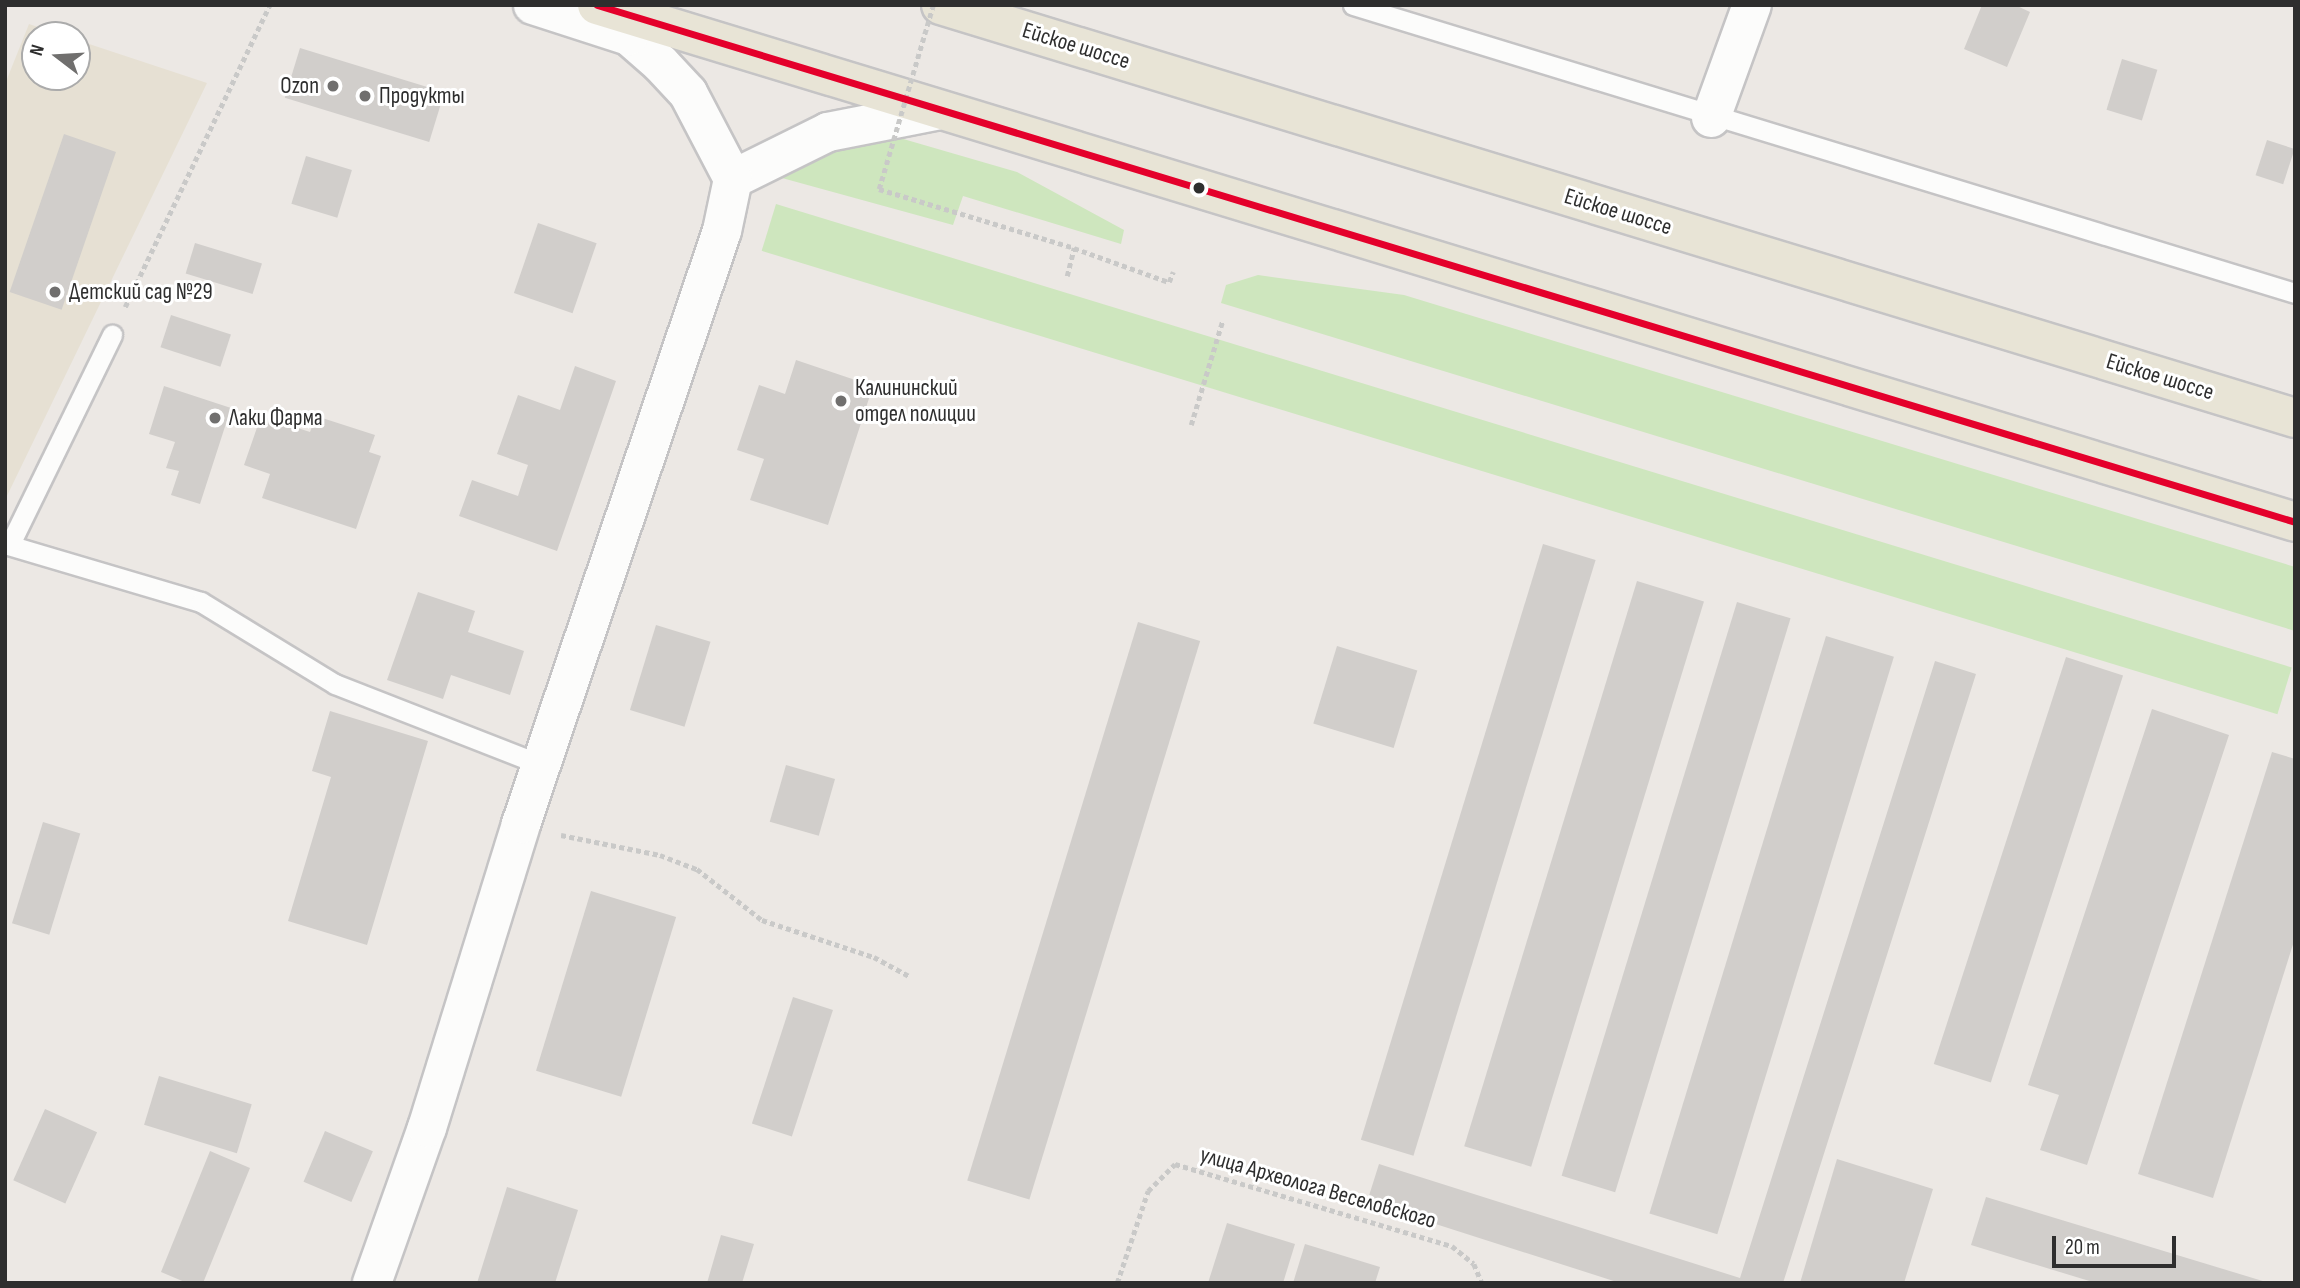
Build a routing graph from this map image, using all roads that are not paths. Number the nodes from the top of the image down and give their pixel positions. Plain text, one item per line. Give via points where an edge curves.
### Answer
1 (533, 5) edge
2 (597, 5) edge
3 (941, 5) edge
4 (1353, 5) edge
5 (1752, 5) edge
6 (940, 110) junction
7 (1711, 118) junction
8 (733, 179) junction
9 (2295, 293) edge
10 (112, 335) road end
11 (2295, 418) edge
12 (2295, 522) edge
13 (8, 544) edge
14 (541, 765) junction
15 (372, 1283) edge

1 - 8 street via 629,36 688,93
2 - 6 main road
3 - 11 main road, Ейское шоссе
4 - 7 lane
5 - 7 street
6 - 8 street via 828,132
6 - 12 main road
7 - 9 lane
8 - 14 street via 722,232
10 - 13 lane
13 - 14 lane via 201,602 335,684
14 - 15 street via 427,1128

